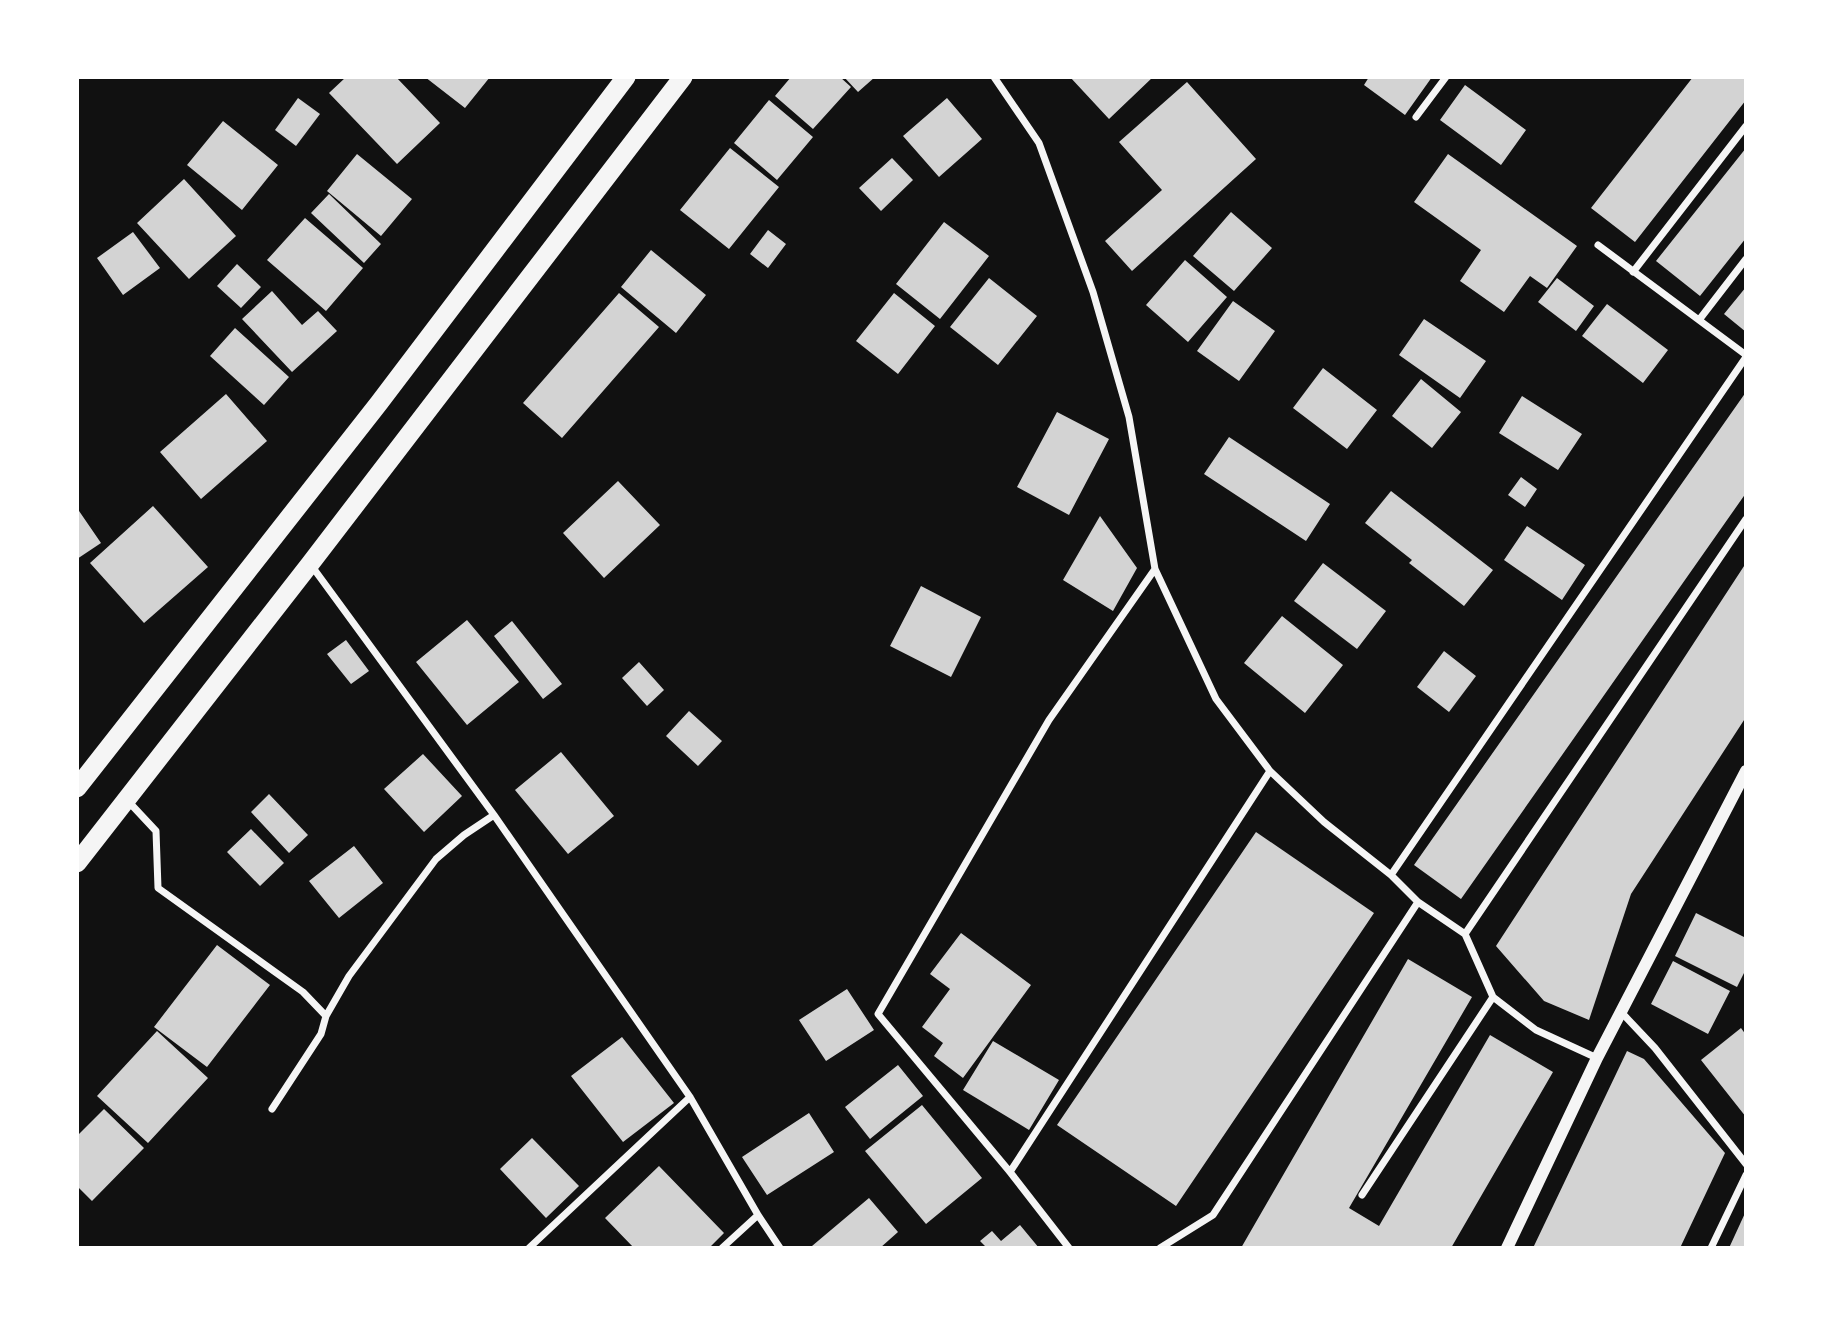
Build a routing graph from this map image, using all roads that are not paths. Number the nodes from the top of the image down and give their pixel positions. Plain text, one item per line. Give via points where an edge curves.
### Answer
1 (626, 77) edge
2 (682, 77) edge
3 (994, 77) edge
4 (1446, 77) edge
5 (1416, 117) dead end
6 (1746, 126) edge
7 (1598, 245) dead end
8 (1746, 259) edge
9 (1633, 272) junction
10 (1699, 320) junction
11 (1746, 356) edge
12 (1746, 519) edge
13 (310, 564) junction
14 (1155, 569) junction
15 (1270, 771) junction
16 (1746, 771) edge
17 (77, 788) edge
18 (1742, 788) edge
19 (126, 799) junction
20 (494, 816) junction
21 (77, 863) edge
22 (1391, 875) junction
23 (1418, 902) junction
24 (1465, 933) junction
25 (1493, 997) junction
26 (1622, 1013) junction
27 (326, 1016) junction
28 (1597, 1058) junction
29 (690, 1097) junction
30 (272, 1109) dead end
31 (1746, 1164) edge
32 (1010, 1172) junction
33 (1746, 1175) edge
34 (1362, 1195) dead end
35 (758, 1215) junction
36 (529, 1248) edge
37 (722, 1248) edge
38 (780, 1248) edge
39 (1069, 1248) edge
40 (1160, 1248) edge
41 (1507, 1248) edge
42 (1711, 1248) edge

1 - 17 highway via 379,403
2 - 13 highway
3 - 14 street via 1039,143 1093,292 1129,417
4 - 5 street
6 - 9 street
7 - 9 street
8 - 10 street
9 - 10 street
10 - 11 street
11 - 22 street
12 - 24 street
13 - 19 highway
13 - 20 street
14 - 15 street via 1216,699
14 - 32 street via 1049,720 878,1014
15 - 22 street
15 - 32 street
16 - 18 street
18 - 26 street
19 - 21 highway
19 - 27 street via 156,831 158,888 303,992
20 - 27 street via 436,859 360,961
20 - 29 street
22 - 23 street
23 - 24 street
23 - 40 street via 1213,1215
24 - 25 street
25 - 28 street via 1536,1030
25 - 34 street
26 - 28 street
26 - 31 street
27 - 30 street via 321,1034
28 - 41 street
29 - 35 street
29 - 36 street
32 - 39 street
33 - 42 street
35 - 37 street
35 - 38 street

